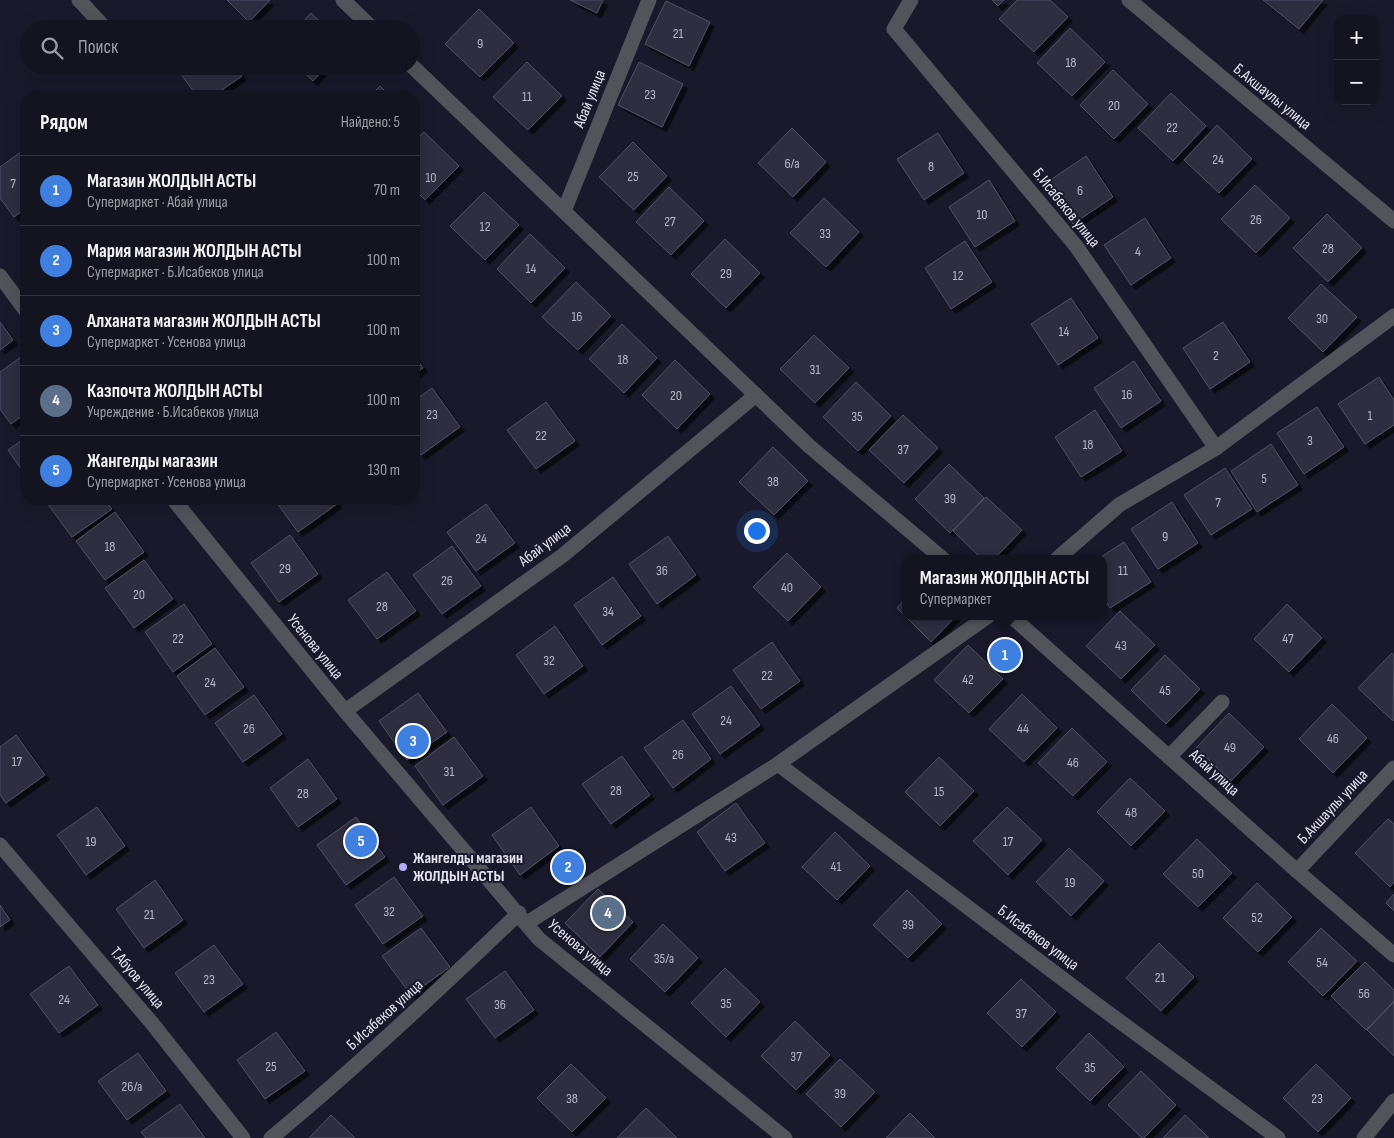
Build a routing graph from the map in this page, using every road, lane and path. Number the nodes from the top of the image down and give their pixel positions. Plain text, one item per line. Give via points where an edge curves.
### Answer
1 (79, 0) edge
2 (343, 0) edge
3 (649, 0) edge
4 (911, 0) edge
5 (1129, 0) edge
6 (98, 20) edge
7 (364, 20) edge
8 (420, 74) edge
9 (564, 211) junction
10 (1394, 221) edge
11 (0, 276) edge
12 (20, 303) edge
13 (1394, 316) edge
14 (756, 395) junction
15 (1216, 448) junction
16 (178, 505) edge
17 (938, 555) edge
18 (1062, 555) edge
19 (982, 620) edge
20 (1015, 620) edge
21 (1222, 702) dead end
22 (346, 711) junction
23 (1169, 757) junction
24 (778, 764) junction
25 (1394, 768) edge
26 (0, 845) edge
27 (1297, 871) junction
28 (523, 918) junction
29 (1394, 954) edge
30 (1394, 1101) edge
31 (242, 1138) edge
32 (271, 1138) edge
33 (785, 1138) edge
34 (1278, 1138) edge
35 (1364, 1138) edge

1 - 6 street
2 - 7 street
3 - 9 street, Абай улица
4 - 15 street, Б.Исабеков улица via 894,29 1076,246
5 - 10 street, Б.Акшаулы улица
8 - 9 street
9 - 14 street
11 - 12 street
13 - 15 street
14 - 17 street via 809,446
14 - 22 street, Абай улица via 562,556
15 - 18 street via 1119,505
16 - 22 street, Усенова улица
19 - 24 street, Б.Исабеков улица
20 - 23 street, Абай улица
21 - 23 street
22 - 28 street, Усенова улица
23 - 27 street, Абай улица
24 - 28 street, Б.Исабеков улица
24 - 34 street, Б.Исабеков улица
25 - 27 street, Б.Акшаулы улица
26 - 31 street, Т.Абуов улица via 151,1022
27 - 29 street, Абай улица
28 - 32 street, Б.Исабеков улица
28 - 33 street, Усенова улица via 539,939
30 - 35 street

